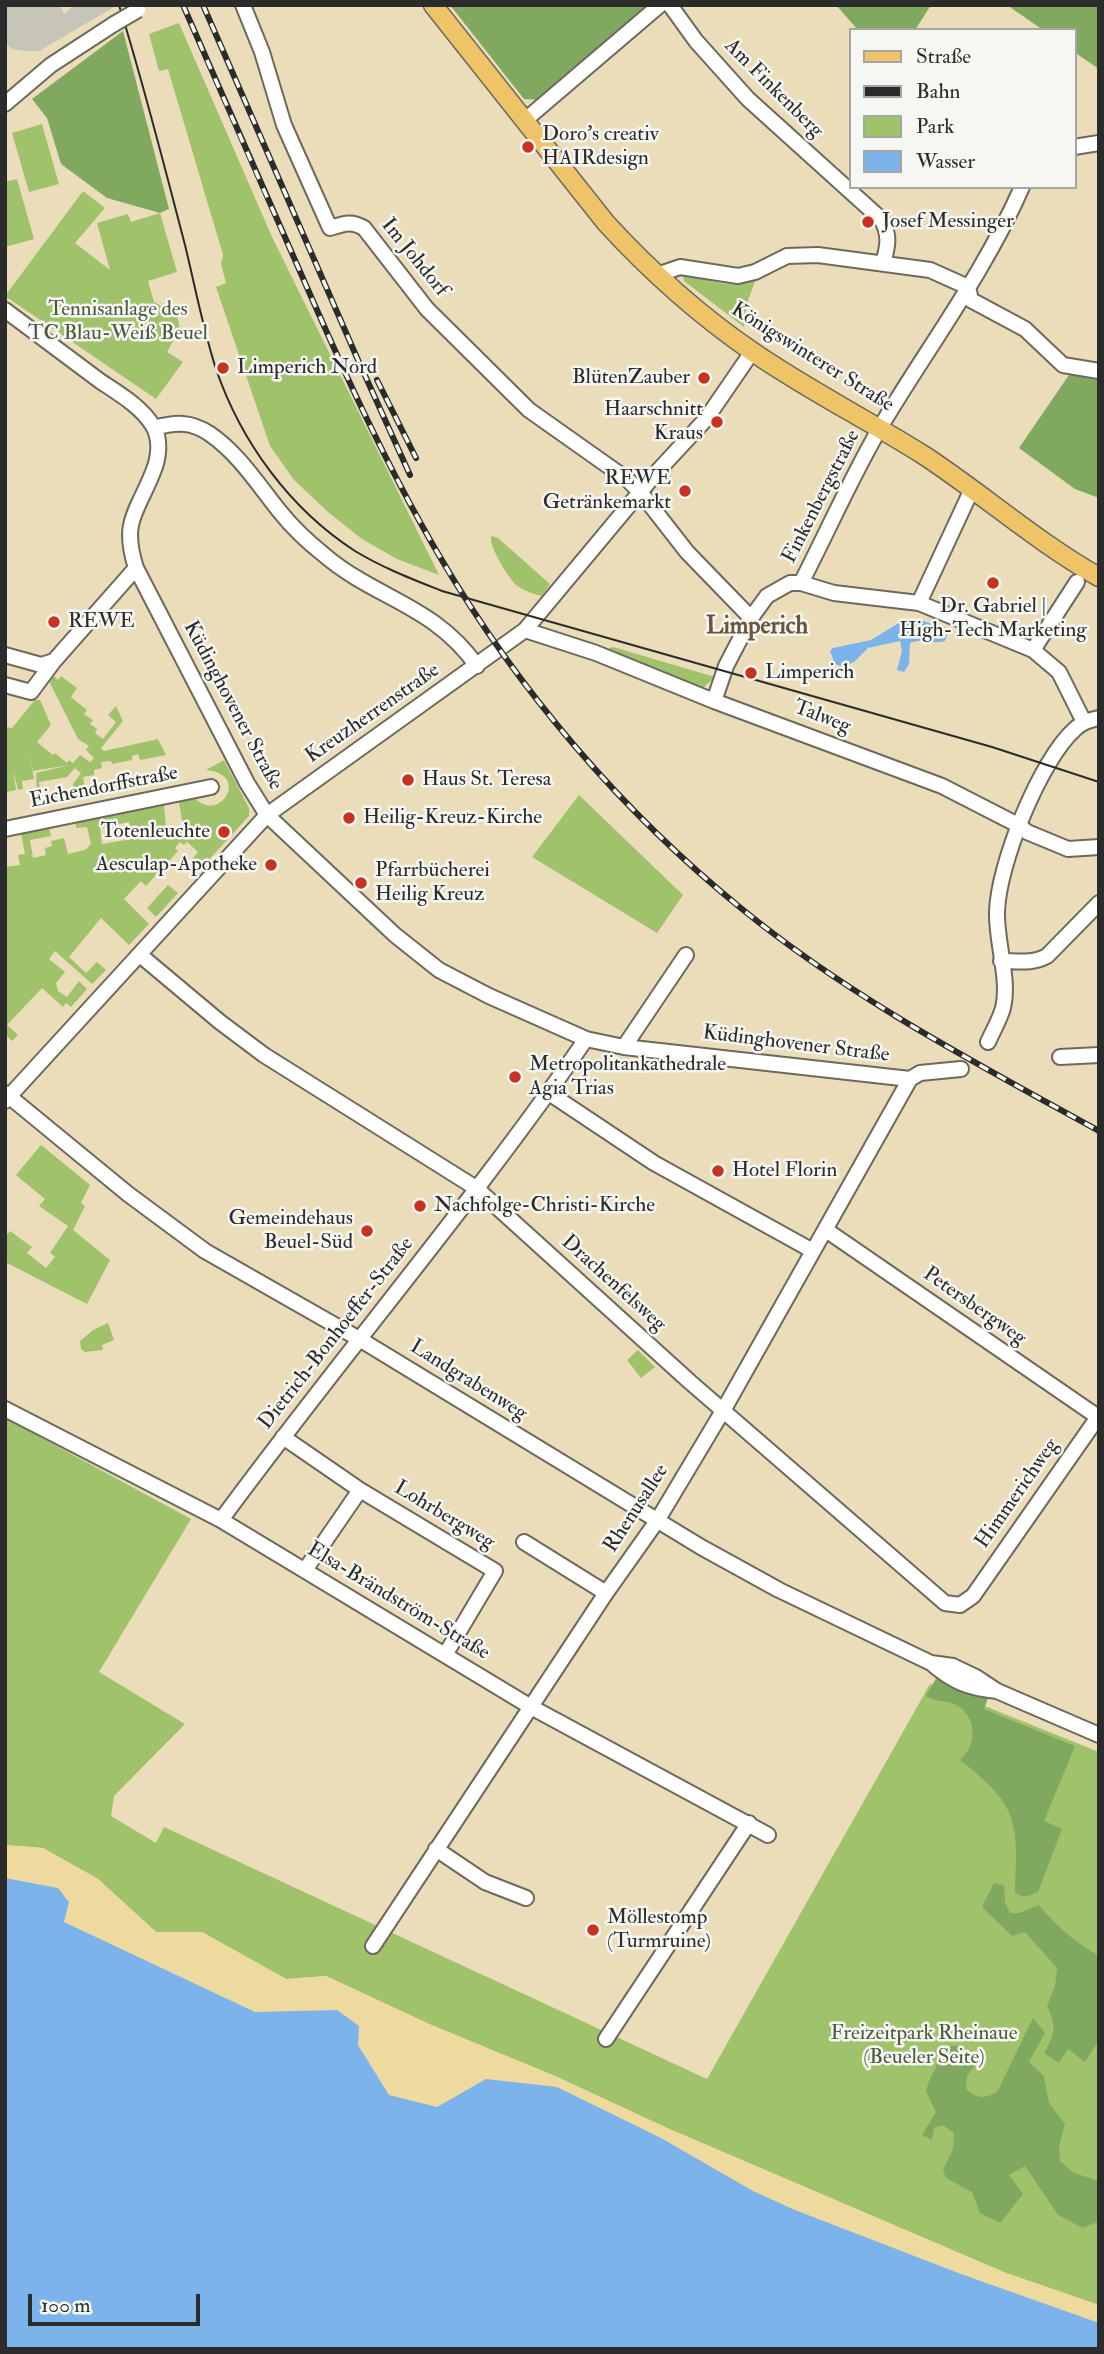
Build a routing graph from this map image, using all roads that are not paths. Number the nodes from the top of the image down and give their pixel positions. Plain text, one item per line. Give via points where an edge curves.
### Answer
1 (243, 5) edge
2 (433, 5) edge
3 (660, 5) edge
4 (670, 5) edge
5 (142, 7) edge
6 (5, 104) edge
7 (524, 121) junction
8 (1099, 143) edge
9 (1076, 147) edge
10 (1021, 189) edge
11 (883, 264) junction
12 (657, 275) junction
13 (968, 288) junction
14 (5, 310) edge
15 (752, 352) junction
16 (1099, 371) edge
17 (154, 428) junction
18 (880, 428) junction
19 (972, 489) junction
20 (641, 493) junction
21 (136, 568) junction
22 (1099, 577) edge
23 (1077, 582) dead end
24 (801, 583) junction
25 (919, 603) junction
26 (751, 618) junction
27 (525, 630) junction
28 (1034, 650) junction
29 (5, 655) edge
30 (54, 662) junction
31 (477, 666) junction
32 (5, 685) edge
33 (714, 701) junction
34 (1099, 718) edge
35 (1084, 722) junction
36 (211, 788) dead end
37 (267, 815) junction
38 (1020, 826) junction
39 (5, 829) edge
40 (1099, 847) edge
41 (1099, 903) edge
42 (140, 955) junction
43 (686, 955) dead end
44 (1001, 961) junction
45 (586, 1039) junction
46 (988, 1042) dead end
47 (624, 1047) junction
48 (1099, 1055) edge
49 (1060, 1057) dead end
50 (961, 1069) dead end
51 (910, 1079) junction
52 (549, 1093) junction
53 (7, 1097) edge
54 (476, 1188) junction
55 (826, 1230) junction
56 (813, 1251) junction
57 (361, 1340) junction
58 (5, 1409) edge
59 (724, 1409) junction
60 (1098, 1417) edge
61 (283, 1437) junction
62 (360, 1490) junction
63 (221, 1520) junction
64 (657, 1521) junction
65 (524, 1542) dead end
66 (305, 1570) junction
67 (606, 1593) junction
68 (972, 1595) joint
69 (445, 1655) junction
70 (531, 1707) junction
71 (1099, 1735) edge
72 (750, 1823) junction
73 (768, 1835) dead end
74 (436, 1849) junction
75 (527, 1898) dead end
76 (373, 1946) dead end
77 (606, 2039) dead end

1 - 20 street, Im Johdorf via 284,125 330,229 348,223 364,228 426,309 529,411
2 - 7 main road, Königswinterer Straße
3 - 7 street
4 - 11 street, Am Finkenberg via 748,99 882,220 889,241
5 - 6 street, bridge via 51,65
7 - 12 main road, Königswinterer Straße via 606,223
8 - 9 street
10 - 13 street, Finkenbergstraße
11 - 12 street via 818,255 787,256 737,276 680,268
11 - 13 street via 930,270
12 - 15 main road, Königswinterer Straße
13 - 16 street via 971,300 1025,329 1063,365
13 - 18 street, Finkenbergstraße
14 - 17 street via 127,400
15 - 18 main road, Königswinterer Straße
15 - 20 street, Kreuzherrenstraße via 706,419
17 - 21 street, Küdinghovener Straße via 158,457 128,532
17 - 31 street via 180,422 209,433 325,556 432,619
18 - 19 main road, Königswinterer Straße
18 - 24 street, Finkenbergstraße
19 - 22 main road, Königswinterer Straße
19 - 25 street
20 - 26 street via 687,552
20 - 27 street, Kreuzherrenstraße
21 - 30 street
21 - 37 street, Küdinghovener Straße
23 - 28 street
24 - 25 street via 834,593
24 - 26 street, Finkenbergstraße via 775,590
25 - 28 street
26 - 33 street, Finkenbergstraße via 721,676
27 - 31 street, Kreuzherrenstraße
27 - 33 street, Talweg
28 - 35 street via 1059,671
29 - 30 street via 41,665
30 - 32 street via 31,692
31 - 37 street, Kreuzherrenstraße
33 - 38 street, Talweg via 943,786
34 - 35 street
35 - 38 street via 1050,759
36 - 39 street, Eichendorffstraße
37 - 42 street, Kreuzherrenstraße
37 - 45 street, Küdinghovener Straße via 439,970
38 - 40 street, Talweg via 1068,849
38 - 44 street via 997,912
41 - 44 street via 1048,956 1039,961
42 - 53 street, Kreuzherrenstraße
42 - 54 street, Drachenfelsweg via 264,1055
43 - 47 street
44 - 46 street via 1003,1006
45 - 47 street, Küdinghovener Straße
45 - 52 street, Dietrich-Bonhoeffer-Straße
47 - 51 street, Küdinghovener Straße
48 - 49 street
50 - 51 street, Küdinghovener Straße via 920,1073
51 - 55 street, Rhenusallee
52 - 54 street, Dietrich-Bonhoeffer-Straße
52 - 56 street via 654,1163
53 - 57 street, Landgrabenweg via 180,1233
54 - 57 street, Dietrich-Bonhoeffer-Straße
54 - 59 street, Drachenfelsweg
55 - 56 street, Rhenusallee
55 - 60 street, Petersbergweg
56 - 59 street, Rhenusallee
57 - 61 street, Dietrich-Bonhoeffer-Straße
57 - 64 street, Landgrabenweg
58 - 63 street, Elsa-Brändström-Straße
59 - 64 street, Rhenusallee
59 - 68 street, Drachenfelsweg via 945,1603 960,1605
60 - 68 street, Himmerichweg
61 - 62 street, Lohrbergweg
61 - 63 street, Dietrich-Bonhoeffer-Straße
62 - 66 street, Lohrbergweg
62 - 69 street, Lohrbergweg via 495,1571
63 - 66 street, Elsa-Brändström-Straße
64 - 67 street, Rhenusallee
64 - 71 street, Landgrabenweg via 779,1590 931,1663 953,1666 997,1691
65 - 67 street, Lohrbergweg
66 - 69 street, Elsa-Brändström-Straße
67 - 70 street, Rhenusallee
69 - 70 street, Elsa-Brändström-Straße
70 - 72 street, Elsa-Brändström-Straße
70 - 74 street, Rhenusallee
72 - 73 street, Elsa-Brändström-Straße
72 - 77 street
74 - 75 street via 485,1882
74 - 76 street, Rhenusallee

